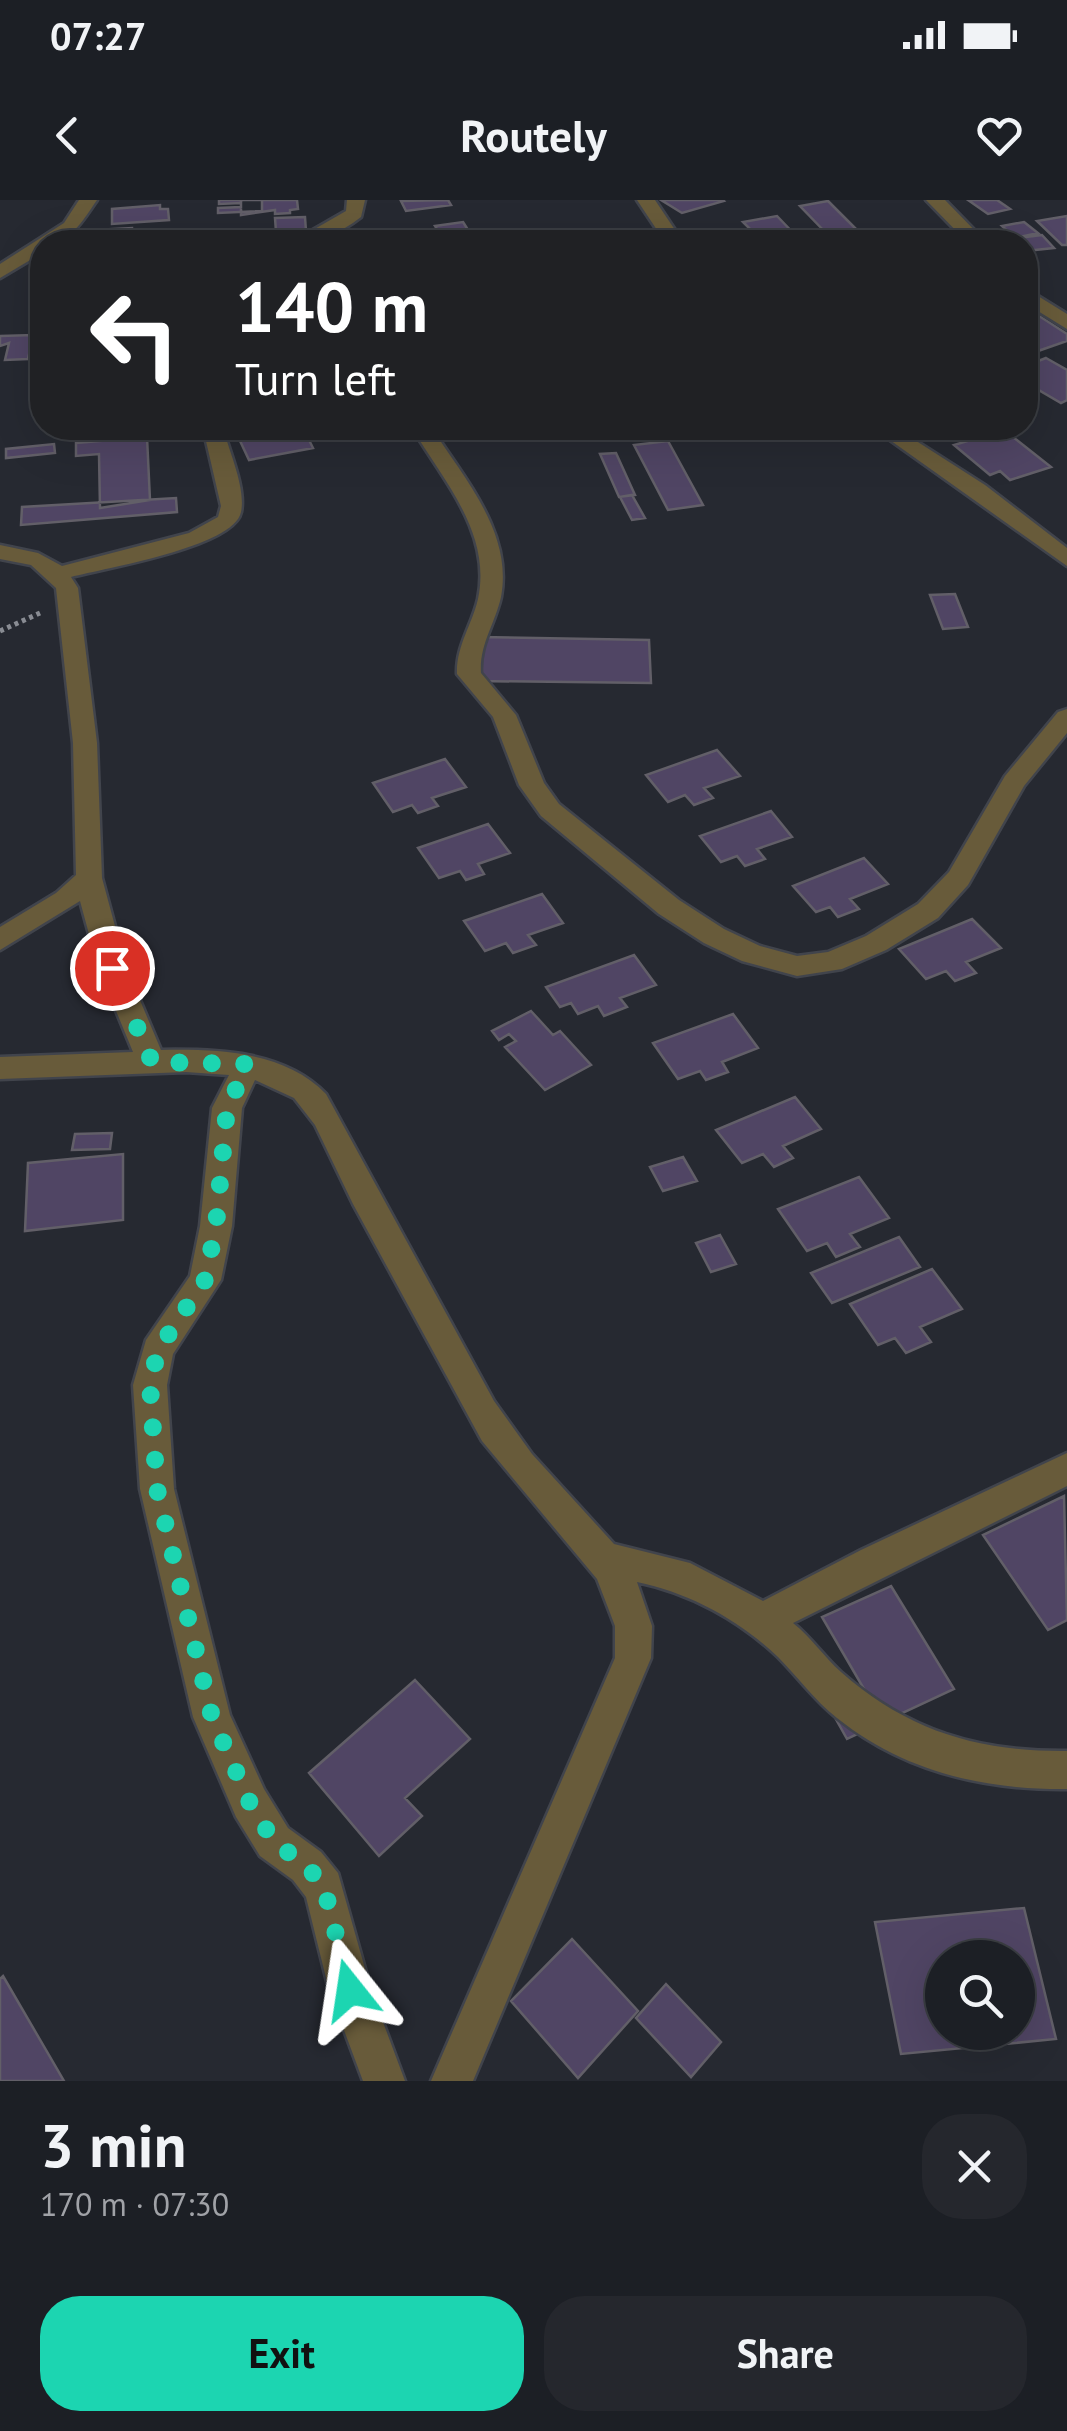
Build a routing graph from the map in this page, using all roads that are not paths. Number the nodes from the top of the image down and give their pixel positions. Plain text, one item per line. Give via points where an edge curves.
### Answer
1 (88, 200) edge
2 (356, 200) edge
3 (646, 200) edge
4 (935, 200) edge
5 (66, 230) edge
6 (344, 230) edge
7 (666, 230) edge
8 (964, 230) edge
9 (30, 253) edge
10 (0, 272) edge
11 (1038, 303) edge
12 (1067, 322) edge
13 (216, 440) edge
14 (430, 440) edge
15 (901, 440) edge
16 (0, 552) edge
17 (1067, 559) edge
18 (59, 573) junction
19 (1067, 717) edge
20 (89, 878) junction
21 (0, 940) edge
22 (152, 1062) junction
23 (248, 1064) junction
24 (0, 1068) edge
25 (1067, 1468) edge
26 (602, 1559) junction
27 (760, 1622) junction
28 (1067, 1770) edge
29 (384, 2081) edge
30 (452, 2081) edge

1 - 5 street
2 - 6 street
3 - 7 street
4 - 8 street
9 - 10 street
11 - 12 street
13 - 18 street via 232,506 228,520 197,538
14 - 19 street via 480,519 490,588 468,674 509,725 532,785 550,810 669,907 752,954 797,966 832,962 918,919 959,878 1014,782
15 - 17 street
16 - 18 street via 44,561
18 - 20 street via 67,588 86,743
20 - 21 street
20 - 22 street via 112,968
22 - 23 street
22 - 24 street
23 - 26 street via 296,1084 327,1118 500,1440
23 - 29 street via 227,1108 205,1280 158,1350 150,1385 157,1489 212,1717 274,1842 324,1887 350,1990
25 - 27 street via 907,1542
26 - 27 street via 668,1571 717,1592
26 - 30 street via 635,1617 633,1658
27 - 28 street via 869,1719 935,1756 1028,1772

